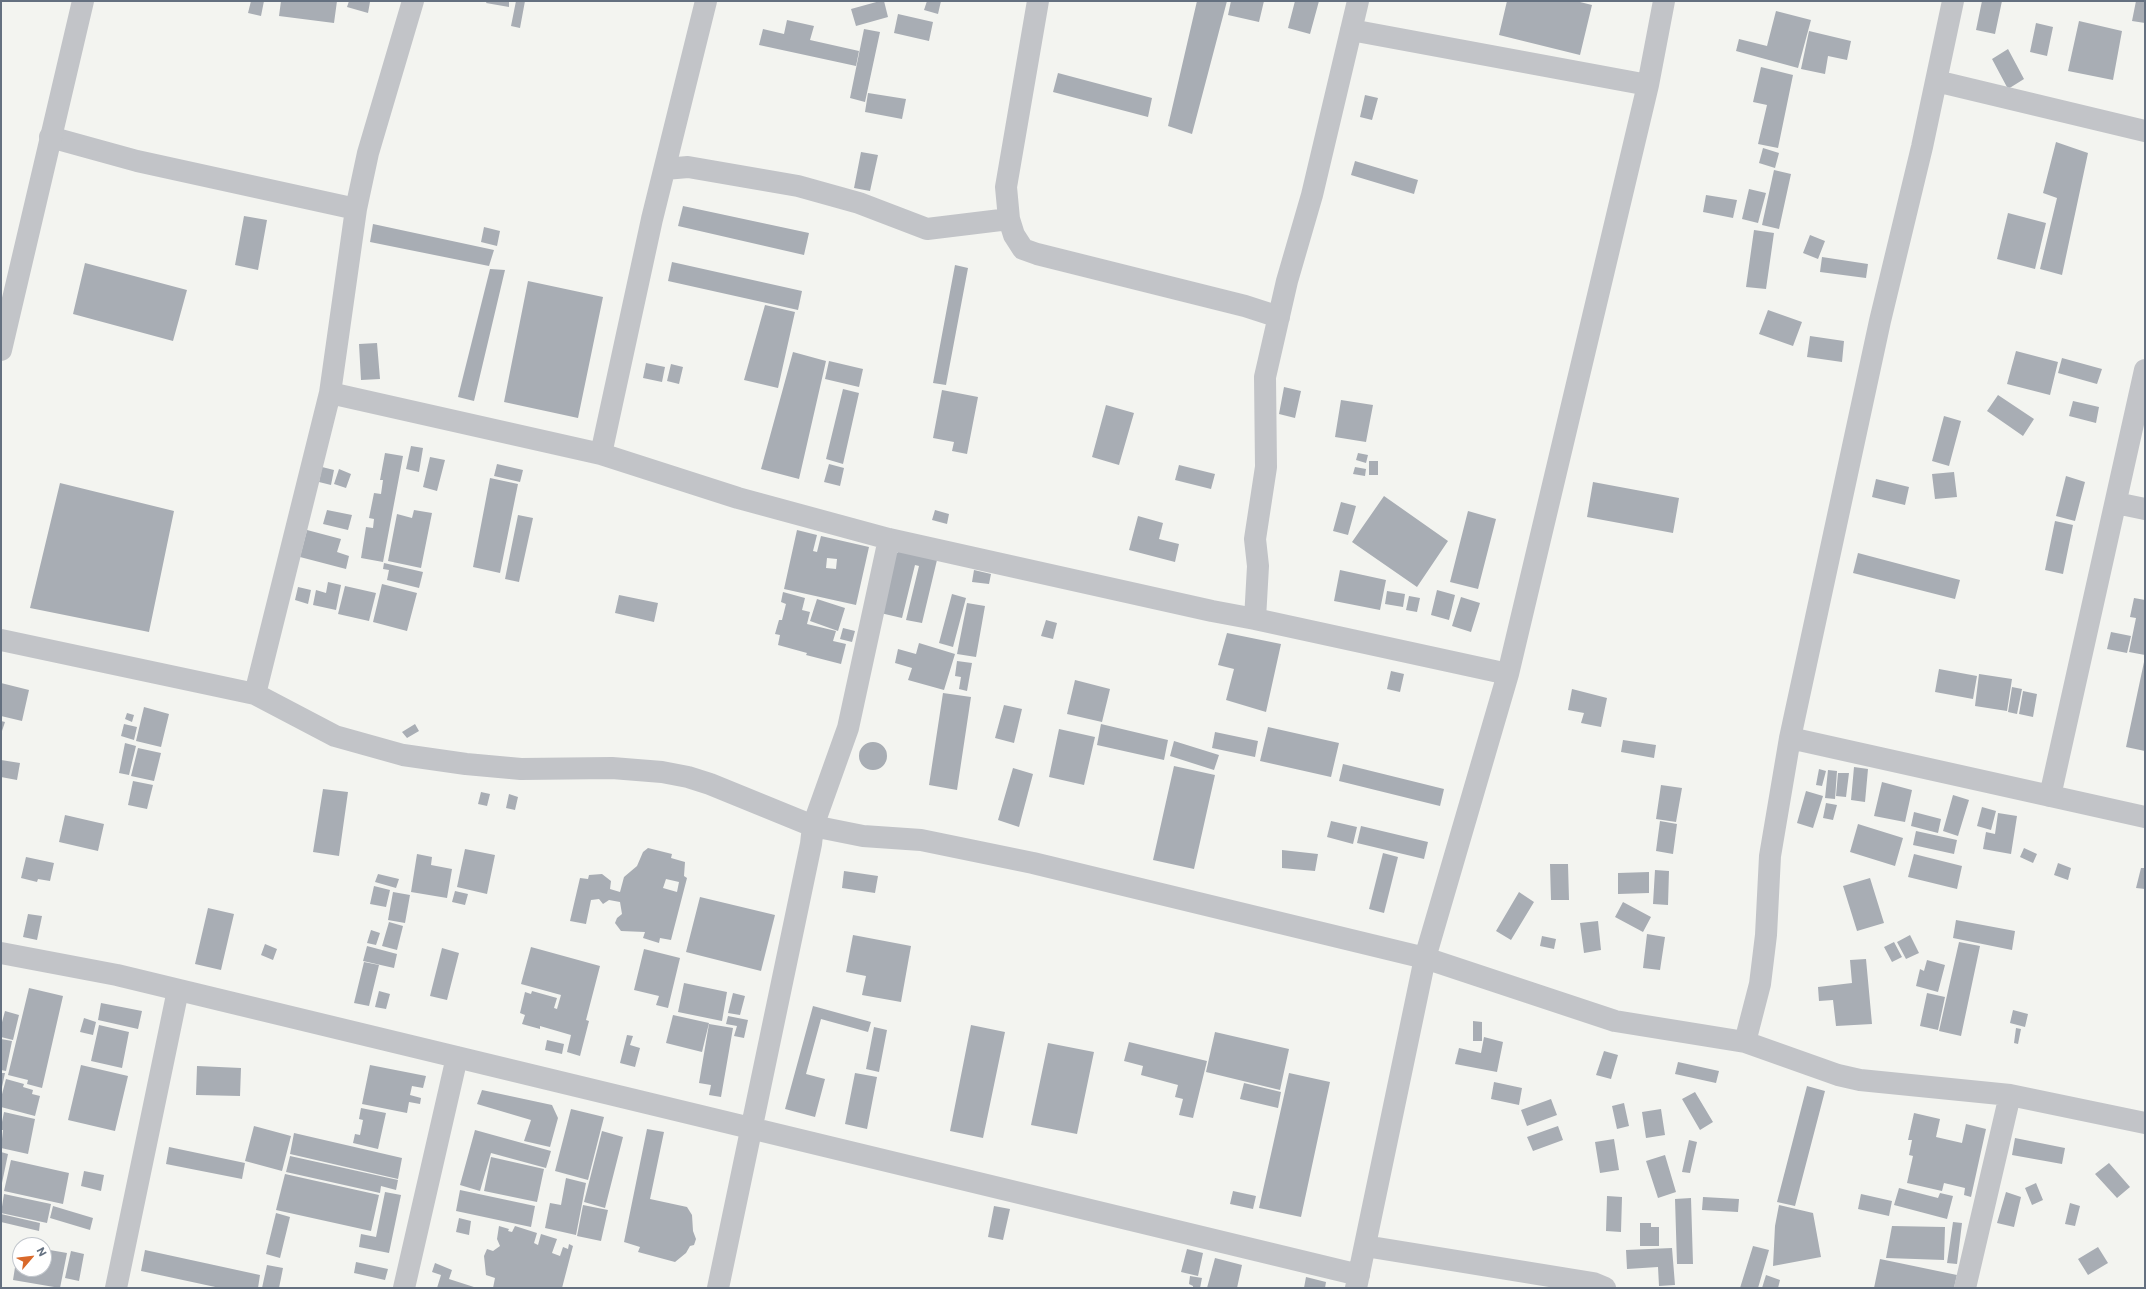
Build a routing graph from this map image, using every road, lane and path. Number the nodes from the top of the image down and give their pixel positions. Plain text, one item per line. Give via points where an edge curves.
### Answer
1 (83, 1) edge
2 (413, 1) edge
3 (706, 1) edge
4 (1038, 1) edge
5 (1358, 1) edge
6 (1664, 1) edge
7 (1953, 1) edge
8 (1351, 30) junction
9 (1936, 80) junction
10 (1648, 85) junction
11 (2145, 131) edge
12 (50, 137) junction
13 (665, 169) junction
14 (356, 208) junction
15 (1009, 219) junction
16 (1279, 317) junction
17 (4, 324) edge
18 (1, 350) edge
19 (2145, 370) edge
20 (330, 393) junction
21 (601, 454) junction
22 (2116, 503) junction
23 (2145, 509) edge
24 (889, 539) junction
25 (1255, 619) junction
26 (1, 640) edge
27 (1508, 674) junction
28 (255, 694) junction
29 (1790, 738) junction
30 (2050, 796) junction
31 (2145, 817) edge
32 (813, 826) junction
33 (1, 953) edge
34 (1425, 958) junction
35 (178, 990) junction
36 (1745, 1042) junction
37 (457, 1057) junction
38 (2010, 1095) junction
39 (2145, 1122) edge
40 (751, 1128) junction
41 (1365, 1246) junction
42 (1358, 1281) edge
43 (116, 1288) edge
44 (404, 1288) edge
45 (718, 1288) edge
46 (1605, 1288) edge
47 (1965, 1288) edge

1 - 12 street
2 - 14 street via 368,153
3 - 13 street
4 - 15 street via 1006,187
5 - 8 street
6 - 10 street
7 - 9 street
8 - 10 street
8 - 16 street via 1312,195
9 - 11 street
9 - 29 street via 1880,321
10 - 27 street
12 - 14 street via 137,161
12 - 17 street
13 - 15 street via 688,167 798,186 859,203 927,229
13 - 21 street
14 - 20 street
15 - 16 street via 1014,235 1023,249 1246,306
16 - 25 street via 1265,378 1266,467 1256,540 1258,566
17 - 18 street
19 - 22 street
20 - 21 street
20 - 28 street
21 - 24 street via 738,498
22 - 23 street
22 - 30 street
24 - 25 street
24 - 32 street via 848,728
25 - 27 street
26 - 28 street
27 - 34 street
28 - 32 street via 335,736 403,755 521,769 612,768 669,774 710,784
29 - 30 street
29 - 36 street via 1770,856 1766,935 1760,984
30 - 31 street
32 - 34 street via 863,836 921,840 1026,861
32 - 40 street via 812,844
33 - 35 street via 117,975
34 - 36 street via 1615,1021
34 - 41 street
35 - 37 street
35 - 43 street
36 - 38 street via 1792,1060 1860,1080
37 - 40 street
37 - 44 street
38 - 39 street
38 - 47 street
40 - 42 street
40 - 45 street
41 - 42 street
41 - 46 street via 1593,1283

